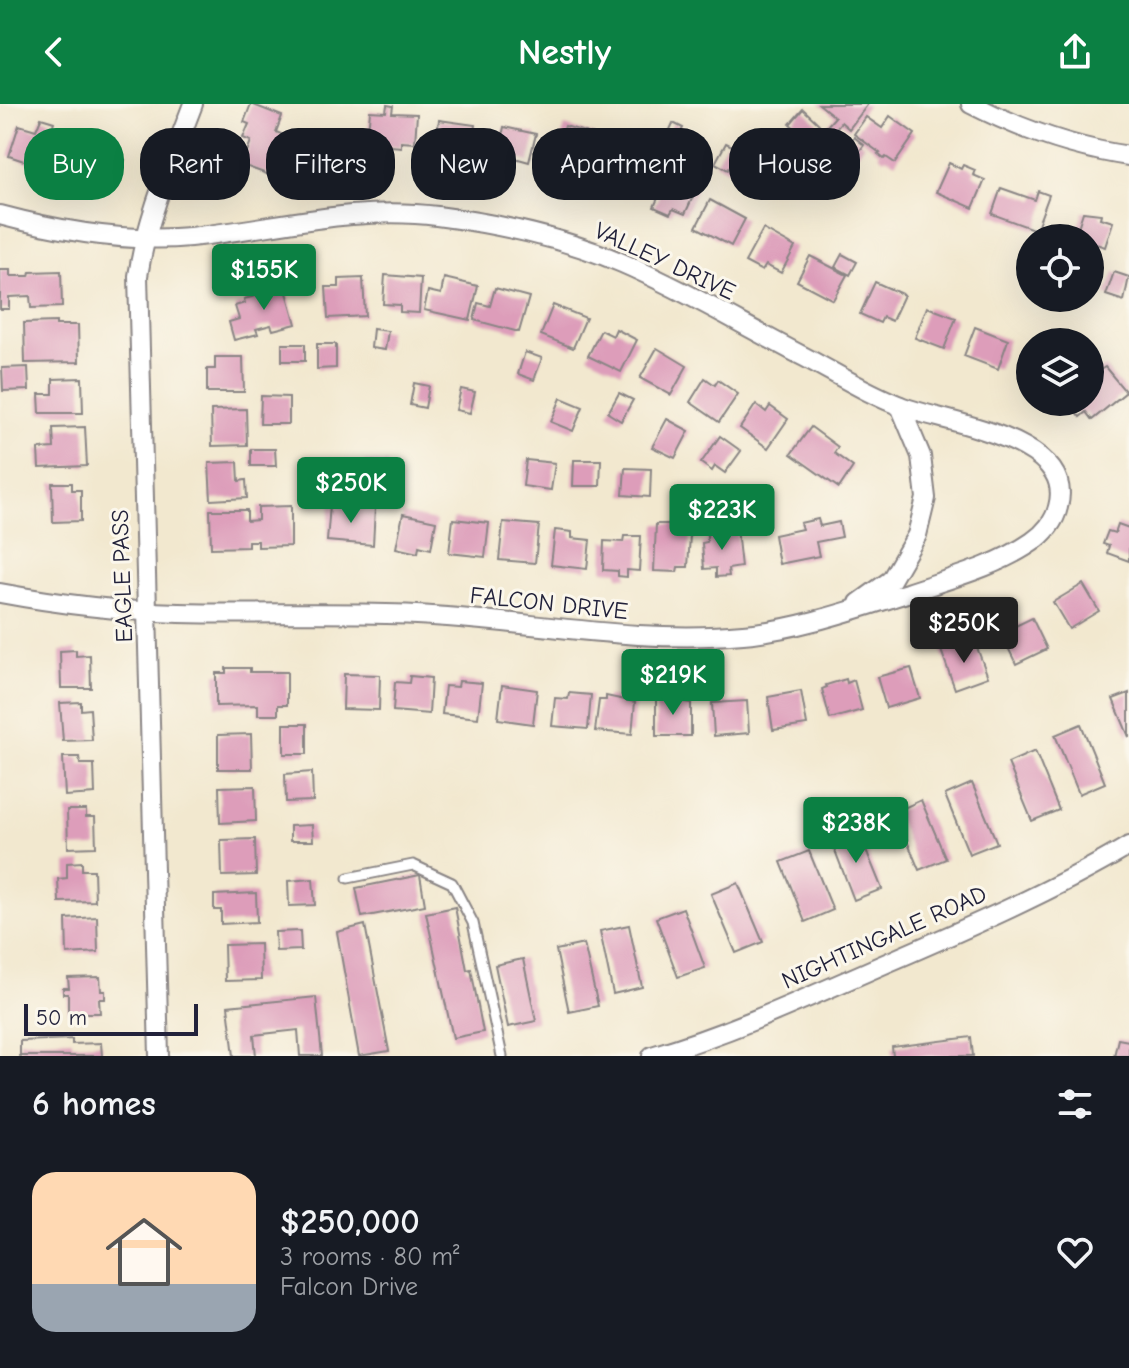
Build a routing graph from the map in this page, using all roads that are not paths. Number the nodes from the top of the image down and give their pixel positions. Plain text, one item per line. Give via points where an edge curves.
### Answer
1 (193, 104) edge
2 (971, 104) edge
3 (1129, 156) edge
4 (0, 215) edge
5 (147, 237) junction
6 (900, 406) junction
7 (1059, 505) joint
8 (0, 593) edge
9 (147, 611) junction
10 (847, 612) junction
11 (1129, 846) edge
12 (348, 878) dead end
13 (159, 1056) edge
14 (502, 1056) edge
15 (652, 1056) edge

1 - 5 street, EAGLE PASS
2 - 3 street via 1057,139
4 - 5 street, VALLEY DRIVE via 113,236
5 - 6 street, VALLEY DRIVE via 186,238 358,215 428,214 491,224 617,261
5 - 9 street, EAGLE PASS via 138,276
6 - 7 street, VALLEY DRIVE via 1034,451 1053,471
6 - 10 street via 921,456 926,498 917,535 891,580
7 - 10 street, FALCON DRIVE via 1049,526 1024,547 969,572
8 - 9 street, FALCON DRIVE
9 - 10 street, FALCON DRIVE via 427,615 655,638 751,634
9 - 13 street, EAGLE PASS
11 - 15 street, NIGHTINGALE ROAD via 986,919 727,1032
12 - 14 lane via 413,865 452,883 473,923

